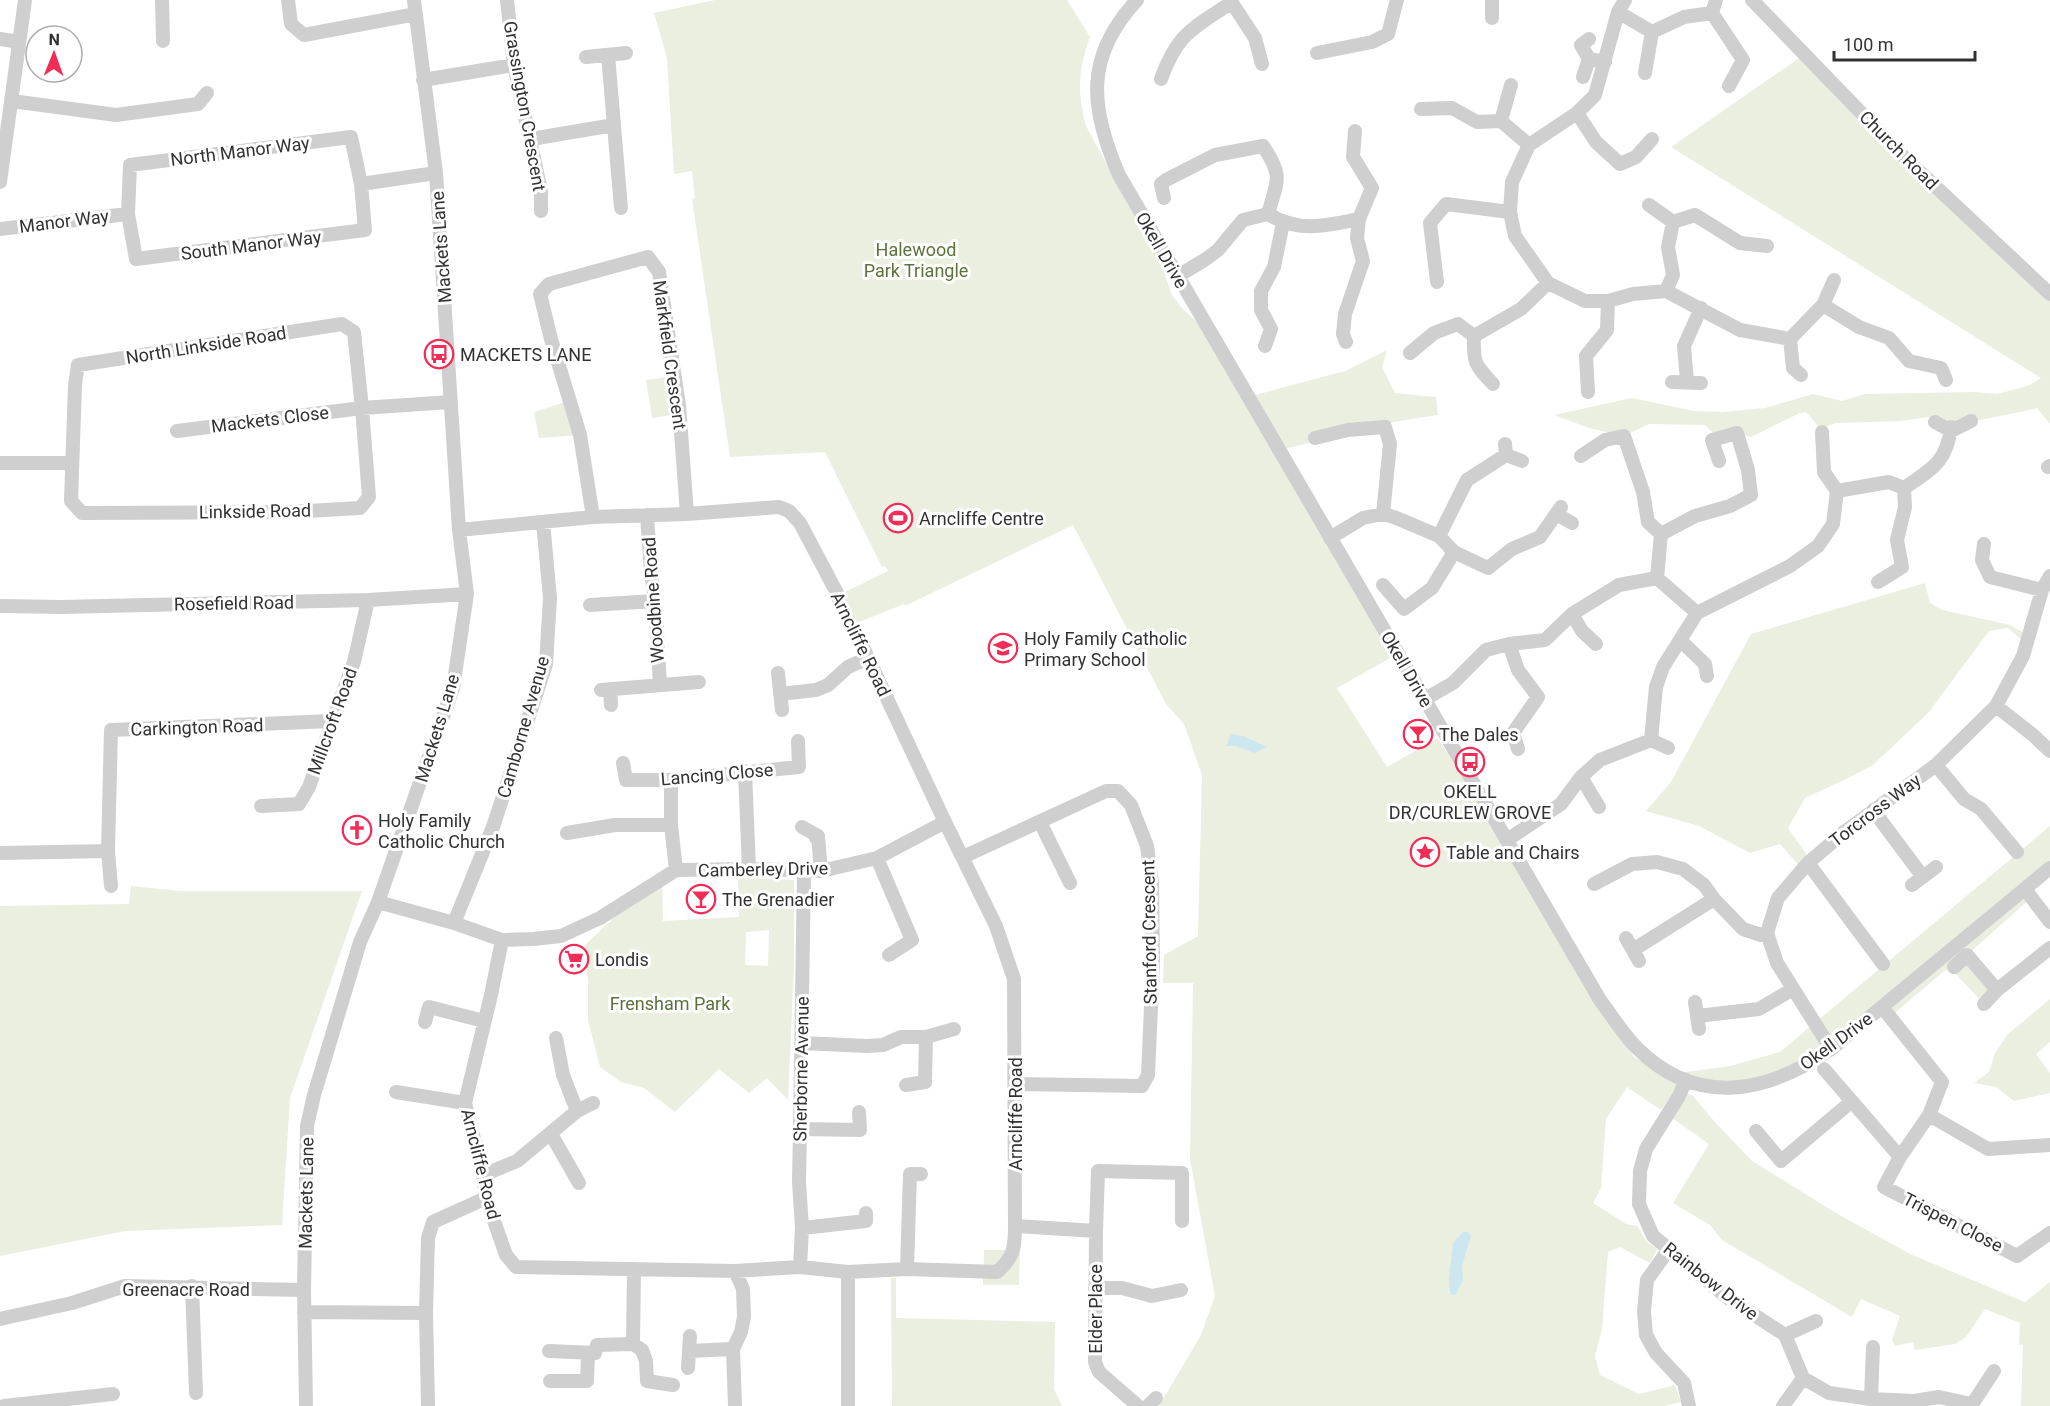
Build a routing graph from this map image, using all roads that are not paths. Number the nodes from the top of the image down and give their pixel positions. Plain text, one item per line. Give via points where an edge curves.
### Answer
1 (25, 0) edge
2 (162, 0) edge
3 (288, 0) edge
4 (414, 0) edge
5 (507, 0) edge
6 (1137, 0) edge
7 (1397, 0) edge
8 (1492, 0) edge
9 (1752, 0) edge
10 (1231, 1) edge
11 (1622, 6) edge
12 (1714, 7) edge
13 (416, 14) junction
14 (1492, 18) dead end
15 (1652, 32) junction
16 (0, 39) edge
17 (1589, 39) dead end
18 (163, 41) dead end
19 (20, 42) junction
20 (626, 53) dead end
21 (1317, 53) dead end
22 (608, 56) junction
23 (586, 57) dead end
24 (1589, 59) junction
25 (1605, 62) junction
26 (1262, 64) dead end
27 (514, 65) junction
28 (1645, 73) dead end
29 (1583, 77) dead end
30 (1161, 79) dead end
31 (423, 80) junction
32 (1510, 85) dead end
33 (1729, 86) dead end
34 (207, 93) dead end
35 (12, 101) junction
36 (1421, 109) dead end
37 (1577, 114) junction
38 (1501, 121) junction
39 (614, 125) junction
40 (1355, 131) dead end
41 (531, 139) junction
42 (1653, 140) dead end
43 (1529, 145) junction
44 (436, 173) junction
45 (0, 182) edge
46 (361, 184) junction
47 (1159, 187) dead end
48 (1649, 205) dead end
49 (621, 208) dead end
50 (542, 211) dead end
51 (1510, 212) junction
52 (128, 214) junction
53 (1268, 214) junction
54 (1359, 219) junction
55 (1673, 222) junction
56 (1282, 223) junction
57 (0, 229) edge
58 (1767, 246) dead end
59 (1178, 276) junction
60 (1834, 280) dead end
61 (1437, 282) dead end
62 (1548, 283) junction
63 (1666, 291) junction
64 (2050, 294) edge
65 (1608, 301) junction
66 (1823, 304) junction
67 (1701, 309) junction
68 (1474, 336) junction
69 (1790, 339) junction
70 (1346, 342) dead end
71 (1265, 346) dead end
72 (1410, 353) dead end
73 (1801, 375) dead end
74 (1946, 380) dead end
75 (1672, 382) dead end
76 (1493, 384) dead end
77 (1588, 392) dead end
78 (451, 402) junction
79 (362, 408) junction
80 (1971, 421) dead end
81 (1935, 422) dead end
82 (1951, 429) junction
83 (177, 430) dead end
84 (1822, 432) dead end
85 (1315, 438) dead end
86 (1581, 456) dead end
87 (1522, 461) dead end
88 (1719, 461) dead end
89 (0, 463) edge
90 (71, 463) junction
91 (1904, 488) junction
92 (1838, 492) junction
93 (687, 514) junction
94 (1383, 514) junction
95 (647, 515) junction
96 (593, 518) junction
97 (543, 522) junction
98 (1572, 523) dead end
99 (459, 530) junction
100 (1661, 534) junction
101 (1438, 536) junction
102 (1330, 537) junction
103 (1984, 544) dead end
104 (1454, 552) junction
105 (2050, 576) edge
106 (1657, 578) junction
107 (1878, 582) dead end
108 (1383, 585) dead end
109 (2042, 590) junction
110 (467, 594) junction
111 (368, 600) junction
112 (655, 600) junction
113 (590, 605) dead end
114 (0, 606) edge
115 (1697, 613) junction
116 (1572, 614) junction
117 (1681, 641) junction
118 (1509, 644) junction
119 (1596, 644) dead end
120 (868, 658) junction
121 (778, 673) dead end
122 (1707, 676) dead end
123 (699, 682) dead end
124 (660, 685) junction
125 (780, 694) junction
126 (1425, 699) junction
127 (611, 705) dead end
128 (1996, 706) junction
129 (782, 710) dead end
130 (331, 721) junction
131 (1651, 740) junction
132 (798, 741) dead end
133 (1668, 748) dead end
134 (1518, 749) dead end
135 (2050, 751) edge
136 (623, 763) dead end
137 (1936, 765) junction
138 (745, 771) junction
139 (1581, 777) junction
140 (671, 780) junction
141 (261, 806) dead end
142 (1599, 807) dead end
143 (1874, 810) junction
144 (945, 822) junction
145 (1040, 822) junction
146 (671, 825) junction
147 (802, 827) dead end
148 (567, 833) dead end
149 (1507, 840) junction
150 (108, 851) junction
151 (2017, 852) dead end
152 (0, 853) edge
153 (963, 857) junction
154 (877, 858) junction
155 (1808, 863) junction
156 (1936, 867) dead end
157 (2050, 868) edge
158 (749, 869) junction
159 (676, 870) junction
160 (804, 871) junction
161 (821, 871) junction
162 (1070, 883) dead end
163 (1594, 884) dead end
164 (111, 886) dead end
165 (2025, 889) junction
166 (1714, 899) junction
167 (378, 902) junction
168 (2050, 922) edge
169 (454, 923) junction
170 (1767, 933) junction
171 (502, 940) junction
172 (2050, 948) edge
173 (1633, 950) dead end
174 (889, 956) dead end
175 (1883, 964) dead end
176 (1954, 968) dead end
177 (1793, 989) junction
178 (1996, 990) junction
179 (1984, 1004) dead end
180 (1882, 1007) junction
181 (1697, 1016) dead end
182 (484, 1021) junction
183 (425, 1022) dead end
184 (954, 1029) dead end
185 (926, 1037) junction
186 (556, 1038) dead end
187 (802, 1043) junction
188 (1831, 1049) junction
189 (1824, 1069) dead end
190 (1686, 1080) junction
191 (1016, 1084) junction
192 (906, 1085) dead end
193 (396, 1092) dead end
194 (465, 1102) junction
195 (1851, 1102) junction
196 (593, 1103) dead end
197 (577, 1111) junction
198 (859, 1112) dead end
199 (1929, 1115) junction
200 (800, 1129) junction
201 (1756, 1131) dead end
202 (551, 1134) junction
203 (2050, 1145) edge
204 (1900, 1157) junction
205 (1083, 1171) dead end
206 (1098, 1171) junction
207 (921, 1174) dead end
208 (483, 1175) junction
209 (579, 1183) dead end
210 (486, 1198) junction
211 (866, 1213) dead end
212 (1182, 1221) dead end
213 (1015, 1226) junction
214 (802, 1228) junction
215 (1096, 1231) junction
216 (2050, 1233) edge
217 (1669, 1249) junction
218 (800, 1268) junction
219 (634, 1269) junction
220 (908, 1269) junction
221 (735, 1271) junction
222 (848, 1272) junction
223 (192, 1286) junction
224 (1095, 1288) junction
225 (304, 1290) junction
226 (1181, 1290) dead end
227 (304, 1312) junction
228 (426, 1313) junction
229 (0, 1319) edge
230 (1816, 1321) dead end
231 (1785, 1335) junction
232 (690, 1336) dead end
233 (633, 1344) junction
234 (1873, 1347) dead end
235 (733, 1349) junction
236 (549, 1351) dead end
237 (689, 1351) junction
238 (588, 1353) junction
239 (688, 1368) dead end
240 (1994, 1371) dead end
241 (1803, 1378) junction
242 (550, 1381) dead end
243 (673, 1385) dead end
244 (196, 1393) dead end
245 (113, 1394) dead end
246 (1871, 1399) junction
247 (1971, 1405) edge
248 (4, 1406) edge
249 (306, 1406) edge
250 (428, 1406) edge
251 (735, 1406) edge
252 (848, 1406) edge
253 (1137, 1406) edge
254 (1689, 1406) edge
255 (1783, 1406) edge

1 - 19 street
2 - 18 street
3 - 13 street via 291,24 304,35
4 - 13 street, Mackets Lane
5 - 27 street, Grassington Crescent
6 - 59 street, Okell Drive via 1106,46 1097,81 1099,115 1119,175
7 - 21 street via 1388,34 1372,42
8 - 14 street
9 - 64 street, Church Road via 1902,155
10 - 26 street via 1255,38
10 - 30 street via 1185,34 1170,54
11 - 15 street
11 - 25 street
12 - 15 street
12 - 33 street via 1743,60
13 - 31 street, Mackets Lane
15 - 28 street
16 - 19 street
17 - 24 street via 1581,45
19 - 35 street
20 - 22 street
22 - 23 street
22 - 39 street
24 - 25 street
24 - 29 street
25 - 37 street via 1595,95
27 - 31 street
27 - 41 street, Grassington Crescent
31 - 44 street, Mackets Lane
32 - 38 street
34 - 35 street via 198,104 116,115
35 - 45 street
36 - 38 street via 1452,108 1476,122
37 - 42 street via 1596,142 1620,164 1636,157
37 - 43 street
38 - 43 street
39 - 41 street
39 - 49 street
40 - 54 street via 1353,157 1372,188
41 - 50 street, Grassington Crescent
43 - 51 street via 1512,182
44 - 46 street
44 - 78 street, Mackets Lane
46 - 52 street, North Manor Way via 351,137 142,163 130,165
46 - 52 street, South Manor Way via 365,230 331,235 136,259
47 - 53 street via 1215,154 1263,146 1278,177
48 - 55 street
51 - 61 street via 1446,204 1431,223
51 - 62 street via 1515,236
52 - 57 street, Manor Way
53 - 56 street
53 - 59 street via 1243,220 1218,250
54 - 56 street via 1317,228
54 - 70 street via 1357,238 1363,261 1345,314
55 - 58 street via 1695,215 1740,243
55 - 63 street via 1668,247 1673,275
56 - 71 street via 1274,267 1261,291 1261,310 1271,329
59 - 102 street, Okell Drive
60 - 66 street
62 - 65 street via 1584,301
62 - 68 street via 1521,309
63 - 65 street
63 - 67 street
65 - 77 street via 1607,330 1586,356
66 - 69 street
66 - 74 street via 1859,327 1888,338 1909,361 1941,368
67 - 69 street via 1740,330
67 - 75 street via 1684,346 1694,382
68 - 72 street via 1458,324 1434,333
68 - 76 street via 1476,367
69 - 73 street via 1793,368
78 - 79 street
78 - 99 street, Mackets Lane
79 - 83 street, Mackets Close
79 - 90 street, Linkside Road via 369,497 360,508 82,513 71,501
79 - 90 street, North Linkside Road via 354,332 342,324 78,365
80 - 82 street
81 - 82 street
82 - 91 street via 1943,457
84 - 92 street via 1824,472
85 - 94 street via 1385,427 1390,444
86 - 100 street via 1605,440 1624,436 1643,492 1648,522
87 - 101 street via 1505,449 1467,480
88 - 100 street via 1712,440 1737,434 1751,495
89 - 90 street
91 - 92 street via 1889,482
91 - 107 street via 1905,507 1898,540 1905,570
92 - 115 street via 1833,524 1818,546 1790,566
93 - 95 street, Arncliffe Road
93 - 96 street, Markfield Crescent via 679,405 659,272 648,257 549,284 540,294 580,435
93 - 120 street, Arncliffe Road via 779,507 789,511 800,523
94 - 101 street
94 - 102 street via 1362,518
95 - 96 street, Arncliffe Road
95 - 112 street, Woodbine Road
96 - 97 street, Arncliffe Road
97 - 99 street, Arncliffe Road
97 - 169 street, Camborne Avenue via 550,598 546,663 493,827
98 - 104 street via 1558,510 1540,537 1512,549 1488,568
99 - 110 street, Mackets Lane
100 - 106 street
101 - 104 street
102 - 126 street, Okell Drive
103 - 109 street via 1982,560 1990,577
104 - 108 street via 1432,588 1404,615
105 - 109 street, Torcross Way
106 - 115 street
106 - 116 street via 1619,585
109 - 128 street, Torcross Way via 2023,656
110 - 111 street, Rosefield Road
110 - 167 street, Mackets Lane via 453,688
111 - 114 street, Rosefield Road
111 - 130 street, Millcroft Road via 354,662
112 - 113 street
112 - 124 street, Woodbine Road
115 - 117 street
116 - 118 street via 1545,640
116 - 119 street via 1582,632
117 - 122 street via 1705,664
117 - 131 street via 1663,667 1656,687
118 - 126 street via 1486,650 1453,683
118 - 134 street via 1518,670 1538,697 1513,733
120 - 125 street via 816,690
120 - 144 street, Arncliffe Road
121 - 125 street
123 - 124 street
124 - 127 street via 605,690
125 - 129 street
126 - 149 street, Okell Drive
128 - 135 street
128 - 137 street, Torcross Way
130 - 141 street, Millcroft Road via 309,787 299,804
130 - 150 street, Carkington Road via 111,730
131 - 133 street
131 - 139 street via 1600,760
132 - 138 street, Lancing Close via 799,767
136 - 140 street, Lancing Close via 626,780
137 - 143 street, Torcross Way
137 - 151 street
138 - 140 street, Lancing Close
138 - 158 street
139 - 142 street
139 - 149 street via 1561,804
140 - 146 street
143 - 155 street, Torcross Way
143 - 156 street via 1917,881
144 - 153 street, Arncliffe Road
144 - 154 street, Camberley Drive
145 - 153 street, Stanford Crescent
145 - 162 street
145 - 191 street, Stanford Crescent via 1106,791 1118,791 1131,805 1147,846 1152,882 1148,1075 1142,1086
146 - 148 street via 615,825
146 - 159 street
147 - 161 street via 817,837
149 - 190 street, Okell Drive via 1600,1000 1626,1036 1659,1066
150 - 152 street
150 - 164 street
153 - 191 street, Arncliffe Road via 996,926 1014,979
154 - 161 street, Camberley Drive
154 - 174 street via 912,940
155 - 170 street, Torcross Way via 1778,898
155 - 175 street
157 - 165 street, Okell Drive
158 - 159 street, Camberley Drive
158 - 160 street, Camberley Drive
159 - 171 street, Camberley Drive via 600,918 561,936
160 - 161 street, Camberley Drive
160 - 187 street, Sherborne Avenue
163 - 166 street via 1632,864 1657,862 1683,869 1704,885
165 - 168 street
165 - 180 street, Okell Drive
166 - 170 street via 1743,929
166 - 173 street
167 - 169 street, Camberley Drive
167 - 225 street, Mackets Lane via 360,942 307,1126
169 - 171 street, Camberley Drive
170 - 177 street via 1777,963
171 - 182 street, Arncliffe Road
172 - 178 street
176 - 178 street via 1967,955
177 - 181 street via 1759,1009
177 - 188 street
178 - 179 street
180 - 188 street, Okell Drive
180 - 199 street, Trispen Close via 1942,1082
182 - 183 street via 429,1007
182 - 194 street, Arncliffe Road
184 - 185 street
185 - 187 street via 901,1037 883,1045 867,1046
185 - 192 street via 925,1082
186 - 197 street via 563,1075
187 - 200 street, Sherborne Avenue
188 - 190 street, Okell Drive via 1802,1068 1757,1085 1714,1087
189 - 195 street
190 - 217 street, Rainbow Drive via 1646,1149 1640,1171 1639,1204 1653,1236
191 - 213 street, Arncliffe Road
193 - 194 street
194 - 208 street, Arncliffe Road
195 - 201 street via 1781,1161
195 - 204 street
196 - 197 street
197 - 202 street
198 - 200 street via 861,1130
199 - 203 street via 1988,1149
199 - 204 street, Trispen Close
200 - 214 street, Sherborne Avenue
202 - 208 street via 517,1161
202 - 209 street
204 - 216 street, Trispen Close via 1884,1187 2017,1256
205 - 206 street
206 - 212 street via 1182,1173
206 - 215 street, Elder Place
207 - 220 street via 910,1174
208 - 210 street, Arncliffe Road
210 - 219 street, Arncliffe Road via 506,1255 516,1267
210 - 228 street via 433,1222 428,1238
211 - 214 street via 866,1221
213 - 215 street
213 - 220 street, Arncliffe Road via 1015,1245 1009,1262 997,1272
214 - 218 street, Sherborne Avenue
215 - 224 street, Elder Place
217 - 231 street, Rainbow Drive via 1728,1298
217 - 254 street via 1647,1280 1646,1335 1656,1353 1684,1383
218 - 221 street, Arncliffe Road
218 - 222 street, Arncliffe Road
219 - 221 street, Arncliffe Road
219 - 233 street
220 - 222 street, Arncliffe Road
221 - 235 street via 743,1289 744,1317
222 - 252 street
223 - 225 street, Greenacre Road
223 - 229 street, Greenacre Road via 125,1286
223 - 244 street
224 - 226 street via 1122,1288 1152,1296
224 - 253 street, Elder Place via 1095,1362 1099,1372
225 - 227 street, Mackets Lane
227 - 228 street
227 - 249 street, Mackets Lane
228 - 250 street
230 - 231 street
231 - 241 street
232 - 237 street
233 - 238 street via 597,1345 595,1353
233 - 243 street via 642,1350 647,1381
234 - 246 street
235 - 237 street
235 - 251 street
236 - 238 street
237 - 239 street
238 - 242 street via 587,1381
240 - 247 street
241 - 246 street via 1829,1394
241 - 255 street
245 - 248 street
246 - 247 street via 1914,1401 1939,1397

